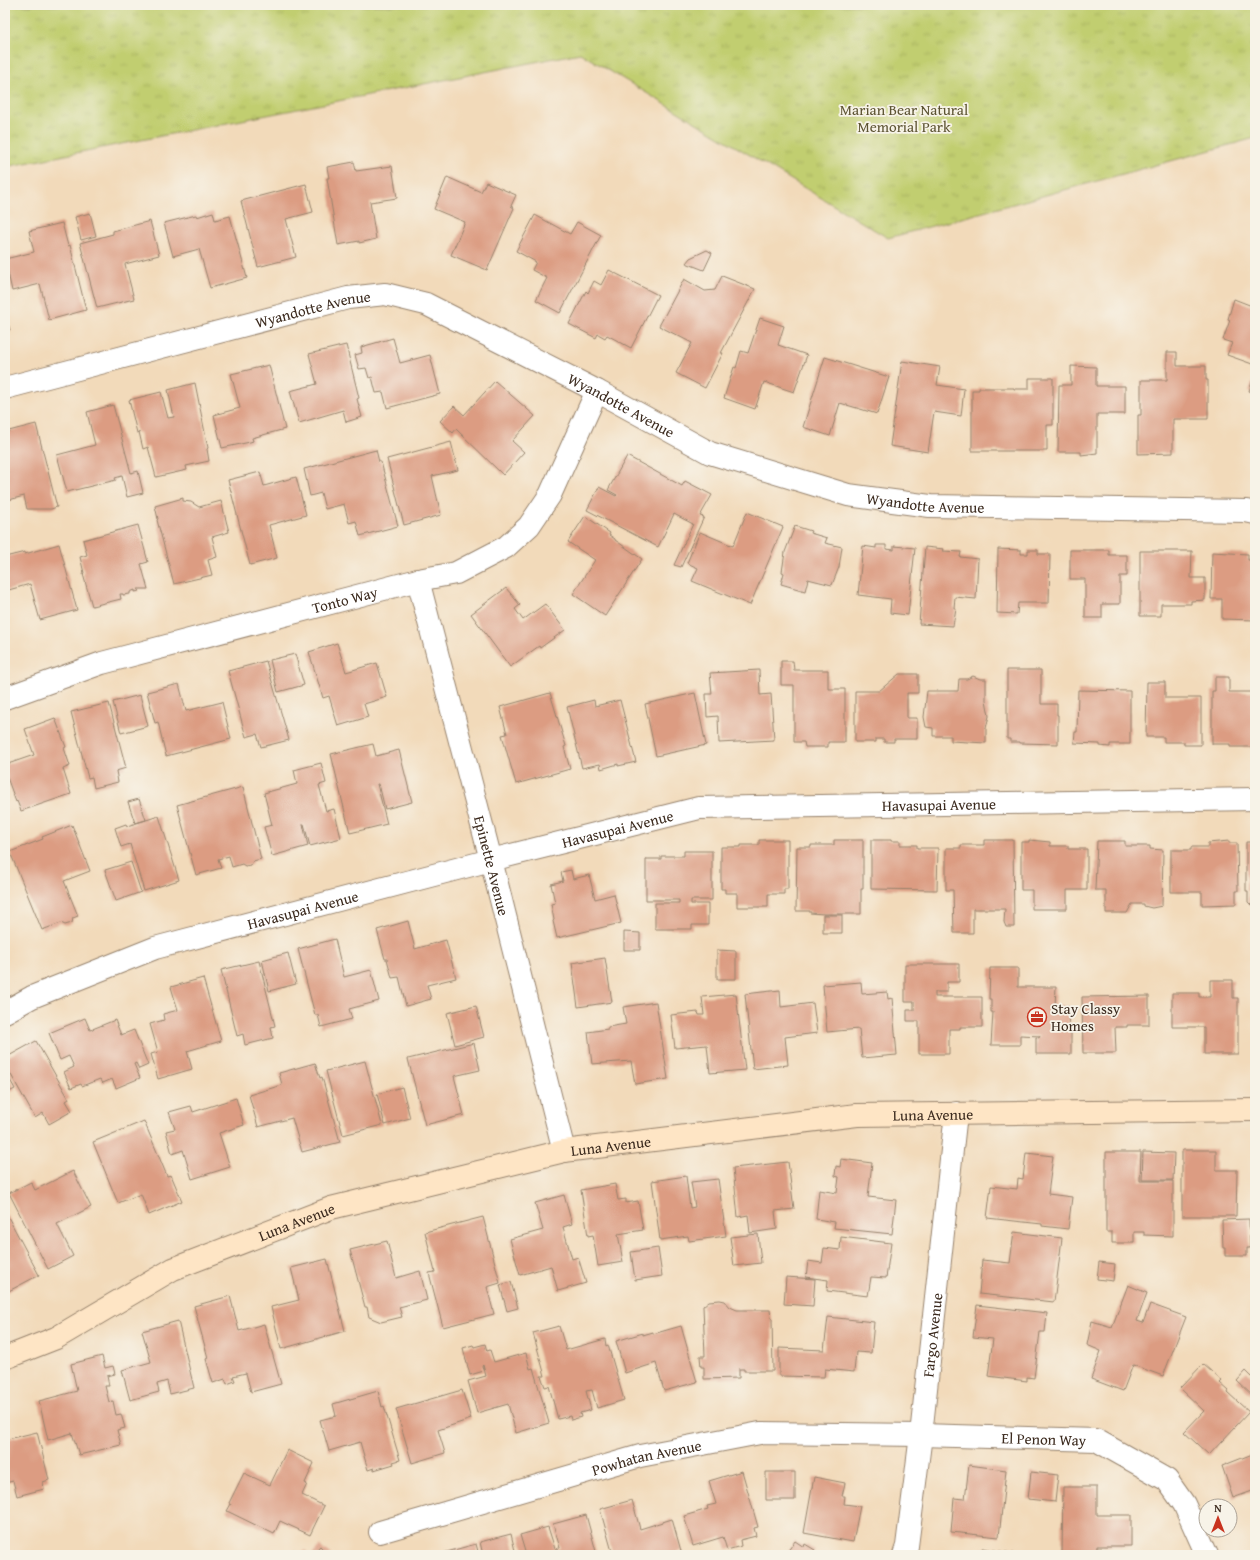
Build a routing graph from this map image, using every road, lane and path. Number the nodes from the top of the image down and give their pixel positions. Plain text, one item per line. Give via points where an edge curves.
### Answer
1 (5, 388) edge
2 (597, 391) junction
3 (1255, 513) edge
4 (418, 580) junction
5 (5, 698) edge
6 (1255, 799) edge
7 (491, 860) junction
8 (5, 1012) edge
9 (1255, 1110) edge
10 (956, 1113) junction
11 (564, 1151) junction
12 (5, 1358) edge
13 (921, 1435) junction
14 (380, 1532) dead end
15 (904, 1555) edge
16 (1207, 1555) edge

1 - 2 street, Wyandotte Avenue via 348,298 386,294 426,304
2 - 3 street, Wyandotte Avenue via 710,453 848,495 930,506 1246,510
2 - 4 street, Tonto Way via 550,495 529,526 506,547 456,573
4 - 5 street, Tonto Way via 102,663
4 - 7 street, Epinette Avenue
6 - 7 street, Havasupai Avenue via 699,808
7 - 8 street, Havasupai Avenue via 155,948 32,997
7 - 11 street, Epinette Avenue
9 - 10 street, Luna Avenue
10 - 11 street, Luna Avenue via 857,1115
10 - 13 street, Fargo Avenue
11 - 12 street, Luna Avenue via 331,1208 173,1269 56,1338
13 - 14 street, Powhatan Avenue via 760,1433 640,1456
13 - 15 street, Fargo Avenue
13 - 16 street, El Penon Way via 1096,1440 1167,1480 1184,1504

